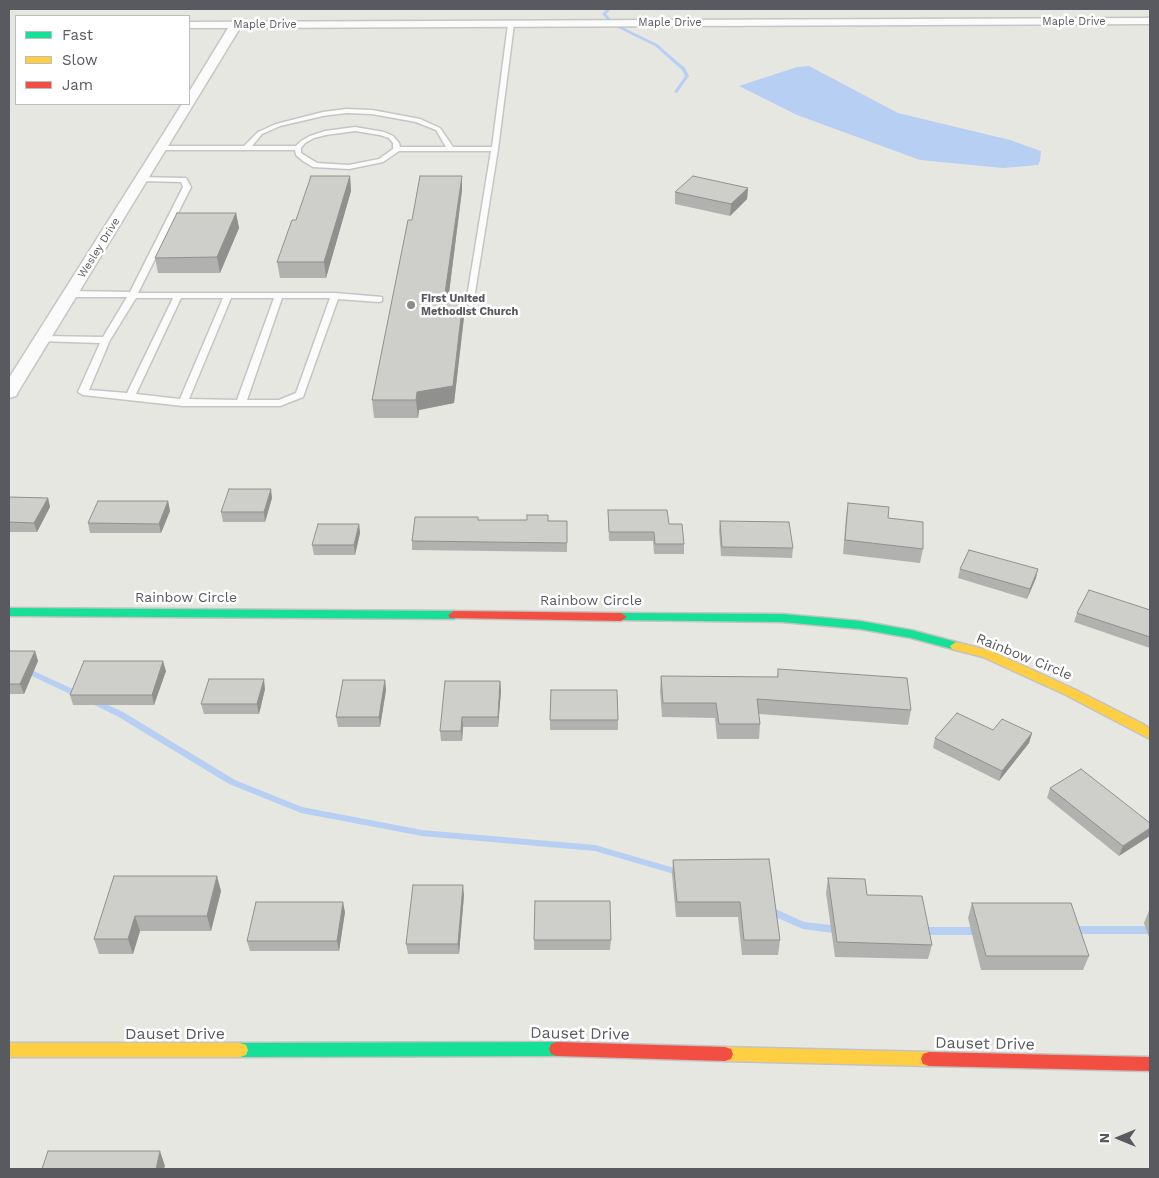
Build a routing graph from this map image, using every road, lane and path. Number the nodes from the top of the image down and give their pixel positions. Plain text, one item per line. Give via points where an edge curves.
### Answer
1 (1125, 9) edge
2 (1150, 21) edge
3 (1134, 22) junction
4 (511, 24) junction
5 (190, 25) edge
6 (236, 25) junction
7 (190, 100) edge
8 (187, 105) edge
9 (247, 147) junction
10 (161, 148) junction
11 (298, 148) junction
12 (397, 149) junction
13 (451, 149) junction
14 (495, 149) junction
15 (142, 179) junction
16 (70, 294) junction
17 (133, 295) junction
18 (178, 295) junction
19 (228, 296) junction
20 (279, 296) junction
21 (335, 296) junction
22 (379, 298) dead end
23 (470, 303) dead end
24 (43, 339) junction
25 (106, 340) junction
26 (9, 392) edge
27 (130, 396) junction
28 (183, 402) junction
29 (241, 403) junction
30 (9, 612) edge
31 (1150, 735) edge
32 (9, 1050) edge
33 (1150, 1064) edge

1 - 3 street
2 - 3 street, Maple Drive
3 - 4 street, Maple Drive
4 - 6 street, Maple Drive
4 - 14 lane
5 - 6 street, Maple Drive
6 - 7 street, Wesley Drive
8 - 10 street, Wesley Drive
9 - 10 lane
9 - 11 lane
9 - 13 lane via 260,133 278,125 346,111 418,120 438,129
10 - 15 street, Wesley Drive
11 - 12 lane via 298,154 304,160 332,167 366,165 386,158
11 - 12 lane via 312,137 355,129 391,137
12 - 13 lane
13 - 14 lane
14 - 23 lane
15 - 16 street, Wesley Drive
15 - 17 lane via 183,180 188,187
16 - 17 lane
16 - 24 street, Wesley Drive
17 - 18 lane
17 - 25 lane
18 - 19 lane
18 - 27 lane
19 - 20 lane
19 - 28 lane
20 - 21 lane
20 - 29 lane
21 - 22 lane
21 - 29 lane via 300,395 280,403
24 - 25 lane
24 - 26 street, Wesley Drive
25 - 27 lane via 82,392
27 - 28 lane
28 - 29 lane
30 - 31 street, Rainbow Circle via 782,618 860,625 912,634 987,654 1070,692
32 - 33 street, Dauset Drive via 540,1049

